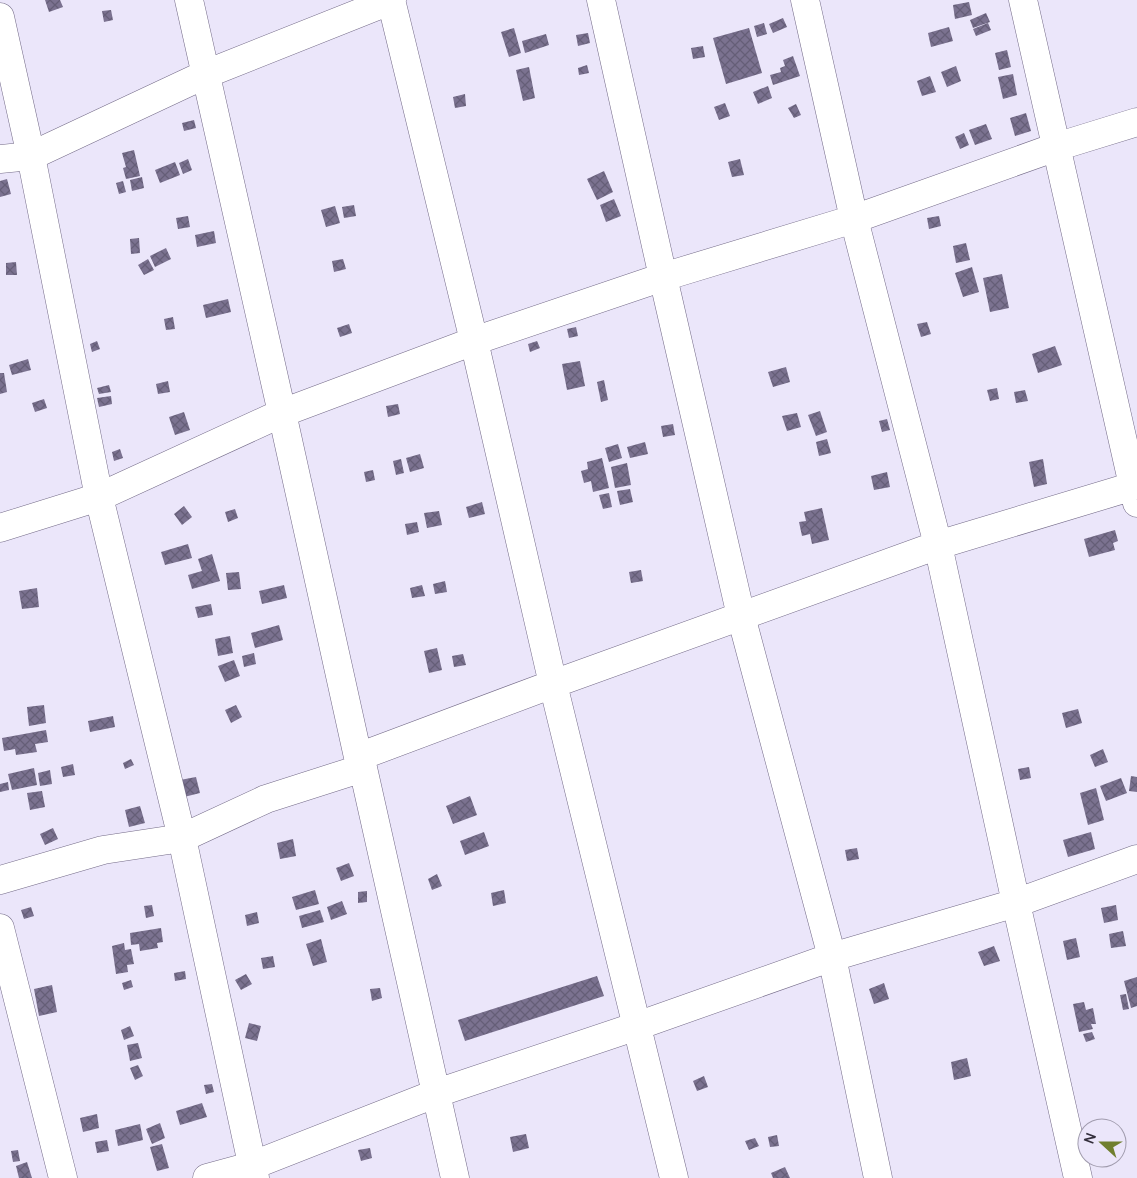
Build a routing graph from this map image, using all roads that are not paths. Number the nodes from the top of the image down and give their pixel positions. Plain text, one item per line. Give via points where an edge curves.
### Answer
1 (189, 0) edge
2 (391, 0) edge
3 (601, 0) edge
4 (805, 0) edge
5 (1023, 0) edge
6 (0, 16) edge
7 (206, 74) junction
8 (1137, 122) edge
9 (1056, 147) junction
10 (31, 156) junction
11 (0, 159) edge
12 (854, 219) junction
13 (663, 276) junction
14 (474, 341) junction
15 (282, 414) junction
16 (1135, 492) edge
17 (100, 497) junction
18 (0, 528) edge
19 (938, 545) junction
20 (741, 616) junction
21 (554, 684) junction
22 (361, 763) junction
23 (182, 838) junction
24 (1137, 859) edge
25 (0, 880) edge
26 (1016, 903) junction
27 (0, 928) edge
28 (832, 957) junction
29 (637, 1026) junction
30 (437, 1093) junction
31 (253, 1172) edge
32 (63, 1178) edge
33 (207, 1178) edge
34 (455, 1178) edge
35 (674, 1178) edge
36 (878, 1178) edge
37 (1078, 1178) edge

1 - 7 street
2 - 7 street
2 - 14 street
3 - 13 street
4 - 12 street
5 - 9 street
6 - 10 street
7 - 10 street
7 - 15 street
8 - 9 street
9 - 12 street
9 - 16 street
10 - 11 street
10 - 17 street
12 - 13 street
12 - 19 street
13 - 14 street
13 - 20 street
14 - 15 street
14 - 21 street
15 - 17 street
15 - 22 street
16 - 19 street
17 - 18 street
17 - 23 street
19 - 20 street
19 - 26 street
20 - 21 street
20 - 28 street
21 - 22 street
21 - 29 street
22 - 23 street via 266,799
22 - 30 street
23 - 25 street via 103,850
23 - 31 street
24 - 26 street
26 - 28 street
26 - 37 street
27 - 32 street
28 - 29 street
28 - 36 street
29 - 30 street
29 - 35 street
30 - 31 street
30 - 34 street
31 - 33 street

